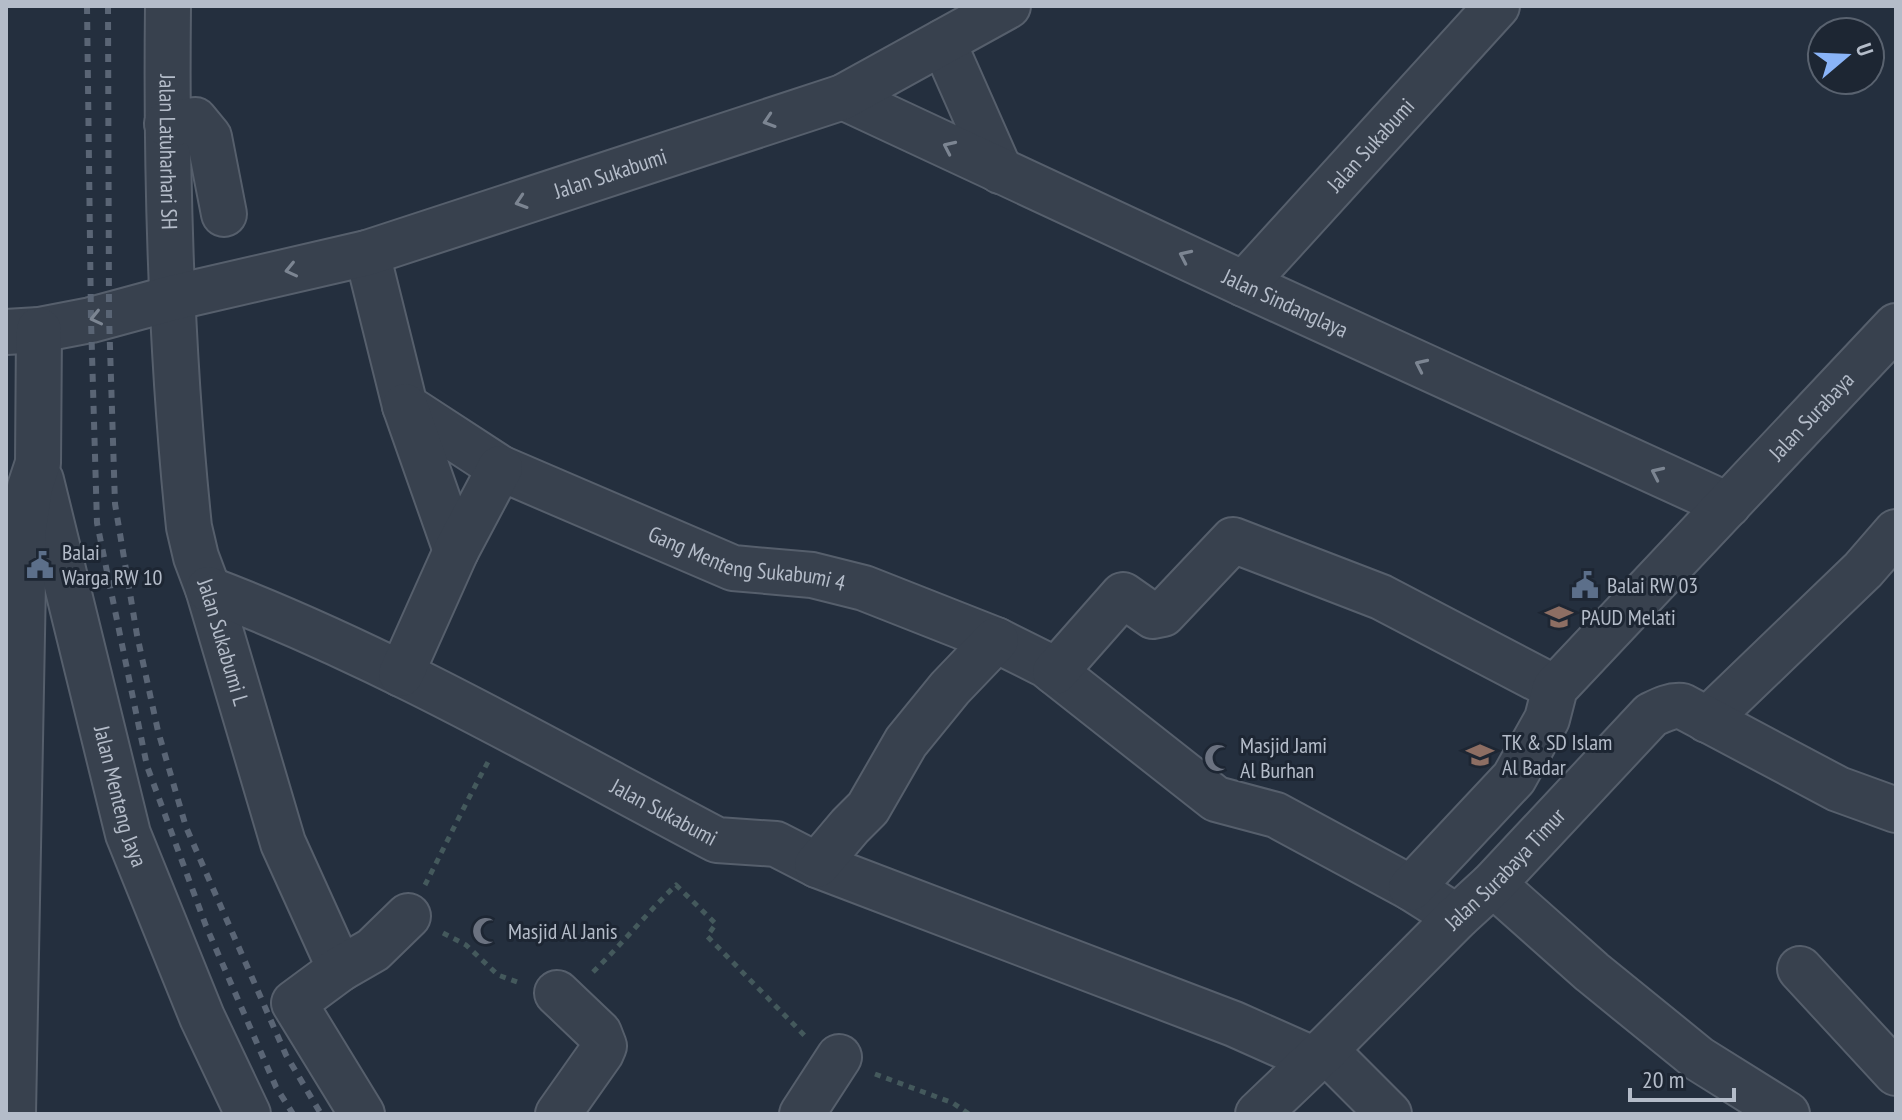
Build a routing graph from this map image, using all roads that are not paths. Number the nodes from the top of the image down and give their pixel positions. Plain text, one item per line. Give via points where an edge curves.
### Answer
1 (168, 6) edge
2 (1008, 6) edge
3 (1476, 14) edge
4 (943, 42) junction
5 (843, 97) junction
6 (167, 124) junction
7 (1000, 171) junction
8 (224, 214) dead end
9 (367, 253) junction
10 (1244, 284) junction
11 (172, 298) junction
12 (1896, 326) edge
13 (20, 331) edge
14 (405, 406) junction
15 (38, 463) junction
16 (500, 468) junction
17 (1728, 505) junction
18 (1896, 532) edge
19 (456, 551) junction
20 (1879, 577) edge
21 (208, 589) junction
22 (996, 640) junction
23 (1055, 672) junction
24 (401, 674) junction
25 (1555, 688) junction
26 (1707, 720) junction
27 (1896, 810) edge
28 (817, 865) junction
29 (1493, 884) junction
30 (1411, 888) junction
31 (408, 916) road end
32 (1457, 917) junction
33 (340, 969) junction
34 (1800, 969) dead end
35 (557, 993) road end
36 (1320, 1055) junction
37 (839, 1057) road end
38 (1896, 1073) edge
39 (13, 1114) edge
40 (248, 1114) edge
41 (362, 1114) edge
42 (558, 1114) edge
43 (802, 1114) edge
44 (1258, 1114) edge
45 (1389, 1114) edge
46 (1787, 1114) edge

1 - 6 street, Jalan Latuharhari SH
2 - 4 street, Jalan Sukabumi
3 - 10 street, Jalan Sukabumi
4 - 5 street, Jalan Sukabumi
4 - 7 street
7 -> 5 street, Jalan Sindanglaya
5 -> 9 street, Jalan Sukabumi
6 - 8 street via 195,120 209,137
6 - 11 street, Jalan Latuharhari SH
10 -> 7 street, Jalan Sindanglaya
9 -> 11 street, Jalan Sukabumi
9 - 14 street
17 -> 10 street, Jalan Sindanglaya
11 -> 13 street, Jalan Sukabumi via 91,320
11 - 21 street, Jalan Sukabumi L via 189,527
12 - 17 street, Jalan Surabaya
13 - 15 street
14 - 16 street, Gang Menteng Sukabumi 4
14 - 19 street
15 - 39 street via 24,528
15 - 40 street, Jalan Menteng Jaya via 128,834 202,1017
16 - 19 street
16 - 22 street, Gang Menteng Sukabumi 4 via 733,568 812,575 864,588
17 - 25 street, Jalan Surabaya
18 - 20 street
19 - 24 street
20 - 26 street
21 - 24 street, Jalan Sukabumi
21 - 33 street, Jalan Sukabumi L via 283,843
22 - 23 street, Gang Menteng Sukabumi 4
22 - 28 street via 906,742 868,808
23 - 25 street via 1123,595 1153,616 1163,614 1233,540 1381,597
23 - 30 street, Gang Menteng Sukabumi 4 via 1216,799 1276,815
24 - 28 street, Jalan Sukabumi via 717,840 776,844
25 - 30 street via 1547,719 1514,778
26 - 27 street, Jalan Surabaya Timur via 1838,789
26 - 29 street, Jalan Surabaya Timur via 1675,705 1651,715
28 - 36 street, Jalan Sukabumi
29 - 32 street, Jalan Surabaya Timur
29 - 46 street via 1699,1059
30 - 32 street, Gang Menteng Sukabumi 4
31 - 33 street via 373,950
32 - 36 street, Jalan Surabaya Timur
33 - 41 street via 294,1003
34 - 38 street
35 - 42 street via 599,1033 604,1046
36 - 44 street, Jalan Surabaya Timur
36 - 45 street
37 - 43 street

